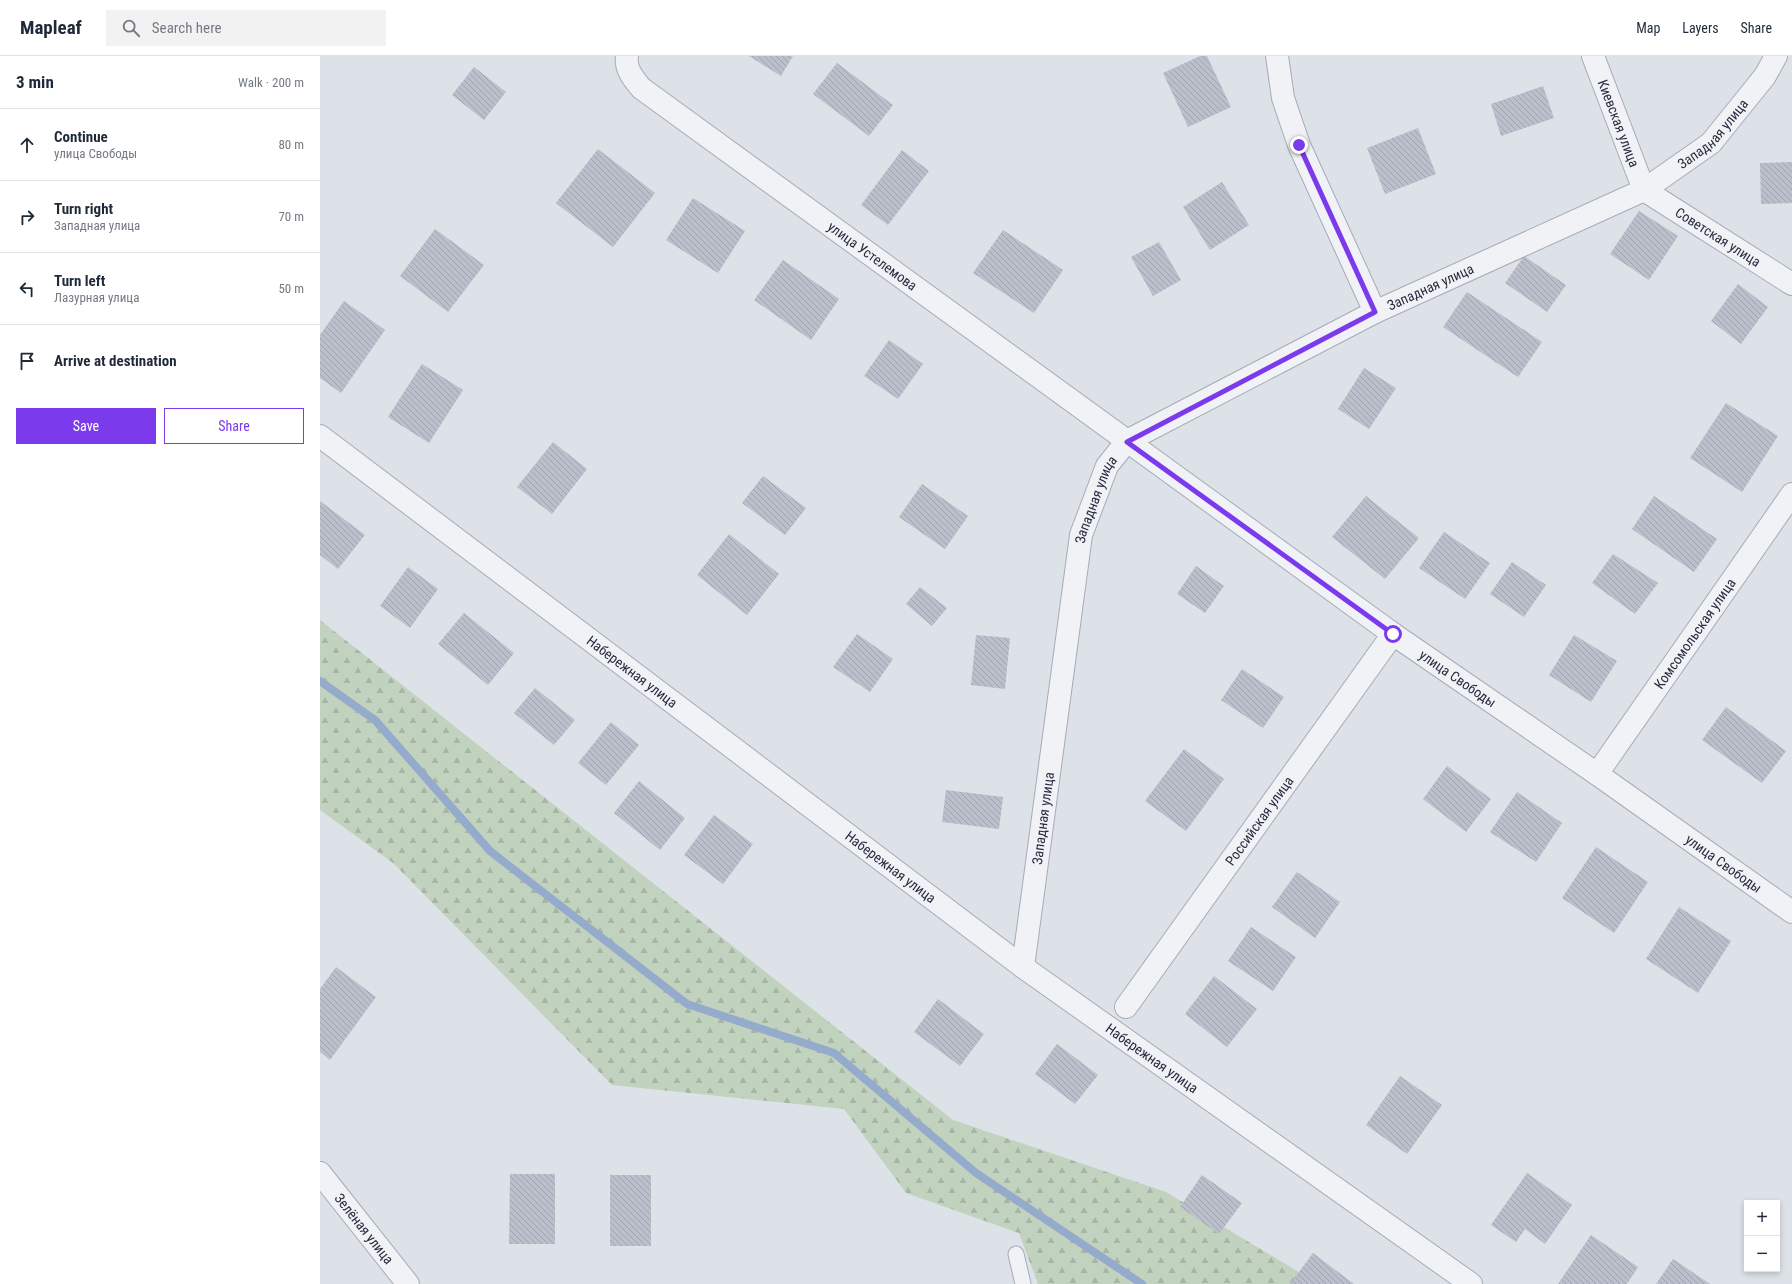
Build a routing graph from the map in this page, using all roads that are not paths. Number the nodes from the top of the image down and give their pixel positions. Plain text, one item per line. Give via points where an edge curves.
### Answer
1 (1277, 56) edge
2 (1593, 56) edge
3 (1776, 56) edge
4 (626, 59) edge
5 (1644, 190) junction
6 (1792, 284) edge
7 (1375, 312) junction
8 (320, 436) edge
9 (1127, 442) junction
10 (1792, 494) edge
11 (1393, 634) junction
12 (1597, 774) junction
13 (1792, 912) edge
14 (1023, 967) junction
15 (1126, 1008) dead end
16 (320, 1173) edge
17 (1016, 1254) dead end
18 (408, 1284) edge
19 (1023, 1284) edge
20 (1471, 1284) edge

1 - 7 street via 1283,98 1299,145
2 - 5 street, Киевская улица
3 - 5 street, Западная улица via 1764,76 1710,143
4 - 9 street, улица Устелемова via 630,75 641,88
5 - 6 street, Советская улица
5 - 7 street, Западная улица
7 - 9 street, Западная улица
8 - 14 street, Набережная улица
9 - 11 street, улица Свободы
9 - 14 street, Западная улица via 1107,466 1081,535
10 - 12 street, Комсомольская улица
11 - 12 street, улица Свободы
11 - 15 street, Российская улица
12 - 13 street, улица Свободы
14 - 20 street, Набережная улица
16 - 18 street, Зелёная улица
17 - 19 lane

